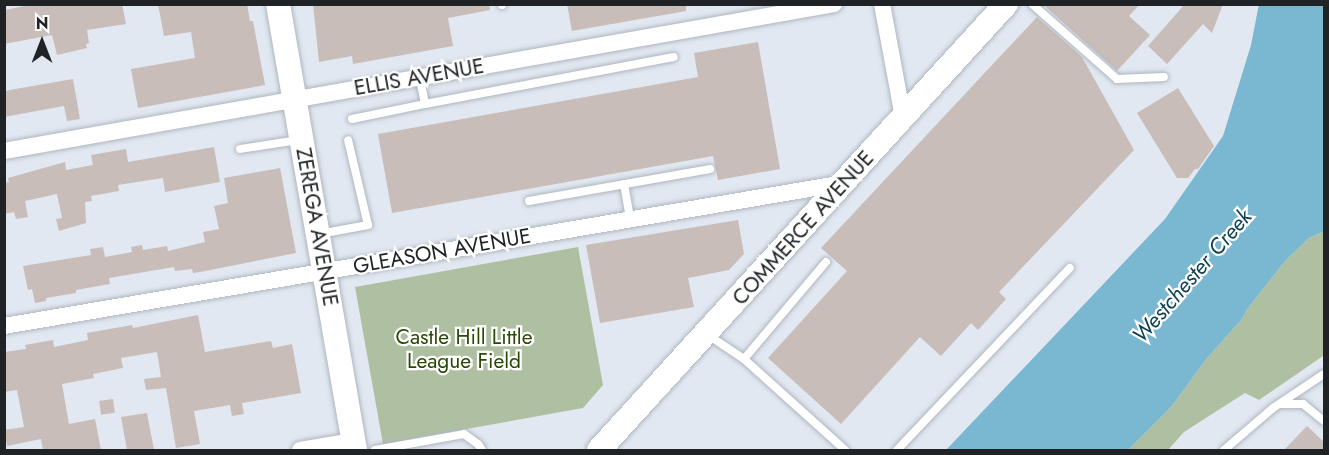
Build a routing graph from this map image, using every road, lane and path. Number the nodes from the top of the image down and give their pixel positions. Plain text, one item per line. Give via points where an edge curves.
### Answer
1 (278, 4) edge
2 (834, 4) edge
3 (882, 4) edge
4 (1006, 4) edge
5 (1032, 4) edge
6 (674, 57) dead end
7 (1164, 77) dead end
8 (420, 78) junction
9 (295, 100) junction
10 (425, 104) junction
11 (903, 117) junction
12 (352, 119) dead end
13 (302, 139) junction
14 (348, 140) dead end
15 (240, 149) dead end
16 (4, 151) edge
17 (710, 169) dead end
18 (844, 183) junction
19 (624, 184) junction
20 (529, 201) dead end
21 (630, 219) junction
22 (319, 234) junction
23 (826, 262) dead end
24 (1070, 268) dead end
25 (325, 271) junction
26 (4, 326) edge
27 (706, 334) junction
28 (744, 359) junction
29 (1324, 374) edge
30 (1324, 421) edge
31 (354, 446) edge
32 (300, 450) edge
33 (375, 450) edge
34 (482, 450) edge
35 (599, 450) edge
36 (845, 450) edge
37 (897, 450) edge
38 (1225, 450) edge

1 - 9 main road, ZEREGA AVENUE
2 - 8 street, ELLIS AVENUE
3 - 11 street
4 - 11 main road, COMMERCE AVENUE
5 - 7 lane via 1117,79
6 - 10 lane
8 - 9 street, ELLIS AVENUE
8 - 10 lane
9 - 13 main road, ZEREGA AVENUE
9 - 16 street, ELLIS AVENUE
10 - 12 lane
11 - 18 main road, COMMERCE AVENUE
13 - 15 lane
13 - 22 main road, ZEREGA AVENUE
14 - 22 lane via 368,225
17 - 19 lane
18 - 21 street, GLEASON AVENUE
18 - 27 main road, COMMERCE AVENUE
19 - 20 lane
19 - 21 lane
21 - 25 street, GLEASON AVENUE
22 - 25 main road, ZEREGA AVENUE
23 - 28 lane
24 - 37 lane
25 - 26 street, GLEASON AVENUE
25 - 31 main road, ZEREGA AVENUE
27 - 28 lane
27 - 35 main road, COMMERCE AVENUE
28 - 36 lane
29 - 38 lane via 1262,415
30 - 38 lane via 1303,404 1286,402
31 - 32 street
33 - 34 lane via 464,434

